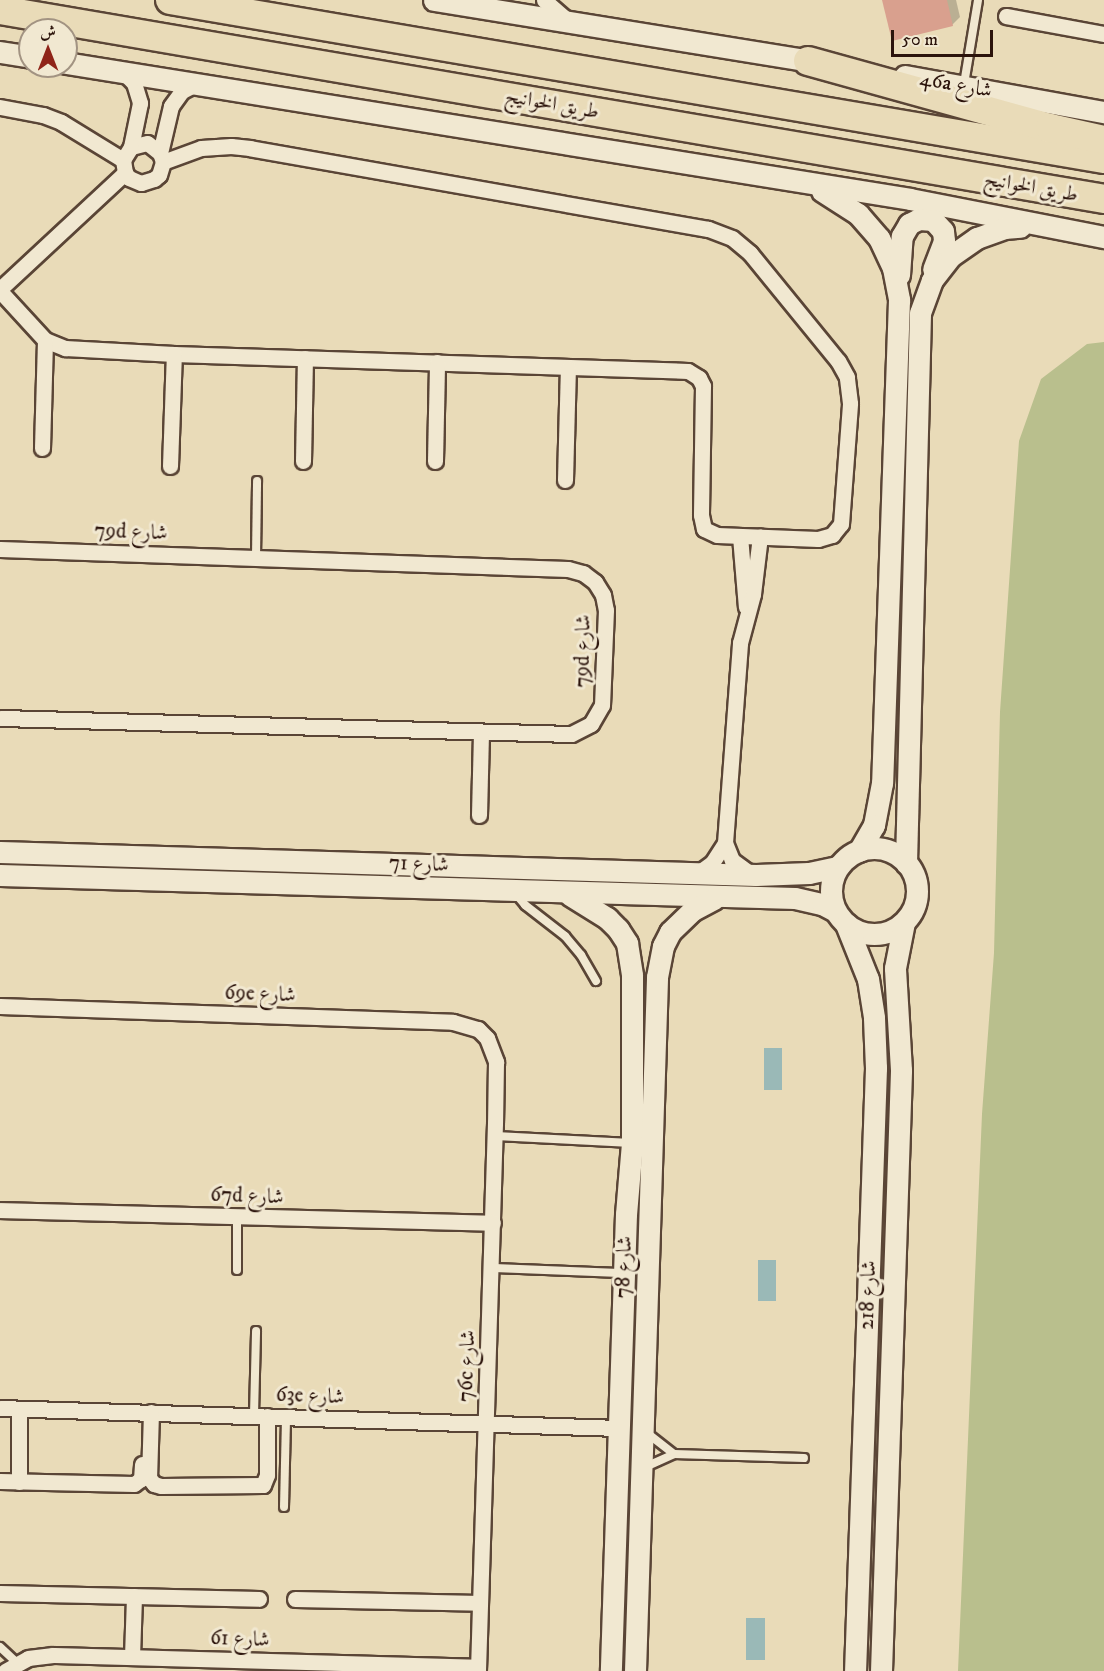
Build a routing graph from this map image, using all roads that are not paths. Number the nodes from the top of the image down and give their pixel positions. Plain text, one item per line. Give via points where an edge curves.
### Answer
1 (170, 0) edge
2 (544, 0) edge
3 (978, 0) edge
4 (442, 1) edge
5 (0, 10) edge
6 (1006, 16) dead end
7 (570, 23) junction
8 (1104, 34) edge
9 (0, 52) edge
10 (18, 55) edge
11 (808, 61) junction
12 (78, 65) edge
13 (124, 73) junction
14 (194, 85) junction
15 (964, 86) junction
16 (0, 108) edge
17 (1104, 112) edge
18 (1104, 140) edge
19 (130, 156) junction
20 (161, 157) junction
21 (1104, 159) edge
22 (805, 183) junction
23 (1104, 199) edge
24 (1046, 227) junction
25 (1104, 237) edge
26 (0, 290) edge
27 (925, 296) junction
28 (898, 300) junction
29 (45, 340) junction
30 (174, 354) junction
31 (305, 358) junction
32 (437, 362) junction
33 (568, 368) junction
34 (42, 448) dead end
35 (435, 460) dead end
36 (303, 461) dead end
37 (170, 466) dead end
38 (565, 480) dead end
39 (256, 481) dead end
40 (740, 536) junction
41 (760, 536) junction
42 (0, 549) edge
43 (256, 557) junction
44 (747, 610) junction
45 (0, 718) edge
46 (481, 733) junction
47 (480, 815) dead end
48 (725, 843) junction
49 (859, 851) junction
50 (0, 852) edge
51 (34, 853) junction
52 (906, 862) junction
53 (0, 865) edge
54 (838, 867) junction
55 (698, 873) junction
56 (0, 875) edge
57 (756, 875) junction
58 (514, 892) junction
59 (567, 894) junction
60 (716, 897) junction
61 (841, 917) junction
62 (904, 922) junction
63 (596, 981) dead end
64 (0, 1006) edge
65 (496, 1062) joint
66 (495, 1136) junction
67 (632, 1143) junction
68 (627, 1200) junction
69 (0, 1210) edge
70 (237, 1217) junction
71 (493, 1223) junction
72 (648, 1267) junction
73 (492, 1268) junction
74 (237, 1270) dead end
75 (623, 1273) junction
76 (256, 1330) dead end
77 (620, 1354) junction
78 (0, 1408) edge
79 (19, 1408) junction
80 (146, 1412) junction
81 (261, 1415) junction
82 (286, 1416) junction
83 (486, 1423) junction
84 (641, 1425) junction
85 (619, 1428) junction
86 (674, 1454) junction
87 (804, 1458) dead end
88 (640, 1470) junction
89 (0, 1481) edge
90 (19, 1482) junction
91 (284, 1507) dead end
92 (0, 1593) edge
93 (134, 1596) junction
94 (259, 1599) dead end
95 (295, 1599) dead end
96 (480, 1603) junction
97 (0, 1647) edge
98 (132, 1658) junction
99 (11, 1667) edge
100 (478, 1669) edge
101 (611, 1671) edge
102 (635, 1671) edge
103 (855, 1671) edge
104 (881, 1671) edge

1 - 21 highway, طريق الخوانيج
2 - 7 street
3 - 15 lane
4 - 7 street, 46a شارع
5 - 23 highway, طريق الخوانيج
6 - 8 street
7 - 11 street, 46a شارع
9 - 10 street
11 - 15 street, 46a شارع
11 - 18 highway
12 - 13 street
13 - 14 street
13 - 19 street via 138,90 144,123
14 - 20 street via 173,101
14 - 22 street
15 - 17 street, 46a شارع
16 - 19 street via 43,115
19 - 20 street via 152,145
19 - 20 street via 135,181 148,182 159,175
19 - 26 street
20 - 41 street via 201,148 250,148 708,229 732,238 750,254 838,361 850,394 843,517 838,531 826,538
22 - 24 street via 910,199
22 - 28 street via 845,204 879,238 893,268
24 - 25 street
24 - 27 street via 1004,228 977,238 941,267
26 - 29 street
27 - 28 street via 944,235 933,220 919,219 909,224 903,236
27 - 52 street via 918,330
28 - 49 street via 882,783 874,825
29 - 30 street via 65,348
29 - 34 street
30 - 31 street
30 - 37 street
31 - 32 street
31 - 36 street
32 - 33 street
32 - 35 street
33 - 38 street
33 - 40 street via 688,371 696,375 703,391 701,522 710,533
39 - 43 lane
40 - 41 street
40 - 44 street
41 - 44 street via 753,594
42 - 43 street, 79d شارع
43 - 46 street, 79d شارع via 568,569 589,577 600,589 606,610 604,698 596,718 585,729 571,734
44 - 48 street via 740,644
45 - 46 street, 79d شارع
46 - 47 street
48 - 55 street via 712,863
48 - 57 street via 738,867
49 - 52 street via 885,850
49 - 54 street
50 - 51 street, شارع 71
51 - 53 street via 35,860 30,865
51 - 55 street, شارع 71
52 - 62 street via 915,877 917,893
54 - 57 street, شارع 71 via 810,873
54 - 61 street via 831,888
55 - 57 street, شارع 71
56 - 58 street, شارع 71
58 - 59 street, شارع 71
58 - 63 lane via 565,936
59 - 60 street, شارع 71
59 - 67 street, شارع 78 via 607,918 627,943 631,958
60 - 61 street, شارع 71 via 795,898 816,902
60 - 72 street, شارع 78 via 680,920 658,961
61 - 62 street via 871,934 888,932
61 - 103 street, شارع 218 via 868,979 876,1068
62 - 104 street via 895,968 902,1070
64 - 65 street, 69e شارع via 453,1022 478,1029 494,1049
65 - 66 street, 76c شارع
66 - 67 lane
66 - 71 street, 76c شارع
67 - 68 street, شارع 78
68 - 72 street via 634,1216 636,1264
68 - 75 street, شارع 78
69 - 70 street, 67d شارع
70 - 71 street, 67d شارع
70 - 74 lane
71 - 73 street, 76c شارع
72 - 84 street, شارع 78
73 - 75 lane
73 - 83 street, 76c شارع
75 - 77 street, شارع 78
76 - 81 lane
77 - 84 street via 627,1351 634,1358
77 - 85 street, شارع 78
78 - 79 street, 63e شارع
79 - 80 street, 63e شارع
79 - 90 street
80 - 81 street, 63e شارع
80 - 81 street via 150,1478 161,1486 263,1485 267,1475
80 - 90 street via 142,1476 137,1484
81 - 82 street, 63e شارع
82 - 83 street, 63e شارع
82 - 91 lane
83 - 85 street, 63e شارع
83 - 96 street, 76c شارع
84 - 86 lane
84 - 88 street, شارع 78
85 - 101 street, شارع 78
86 - 87 lane
86 - 88 lane
88 - 102 street, شارع 78
89 - 90 street
92 - 93 street
93 - 94 street
93 - 98 street
95 - 96 street
96 - 100 street, 76c شارع
97 - 99 lane
98 - 99 street, شارع 61 via 41,1655
98 - 100 street, شارع 61

